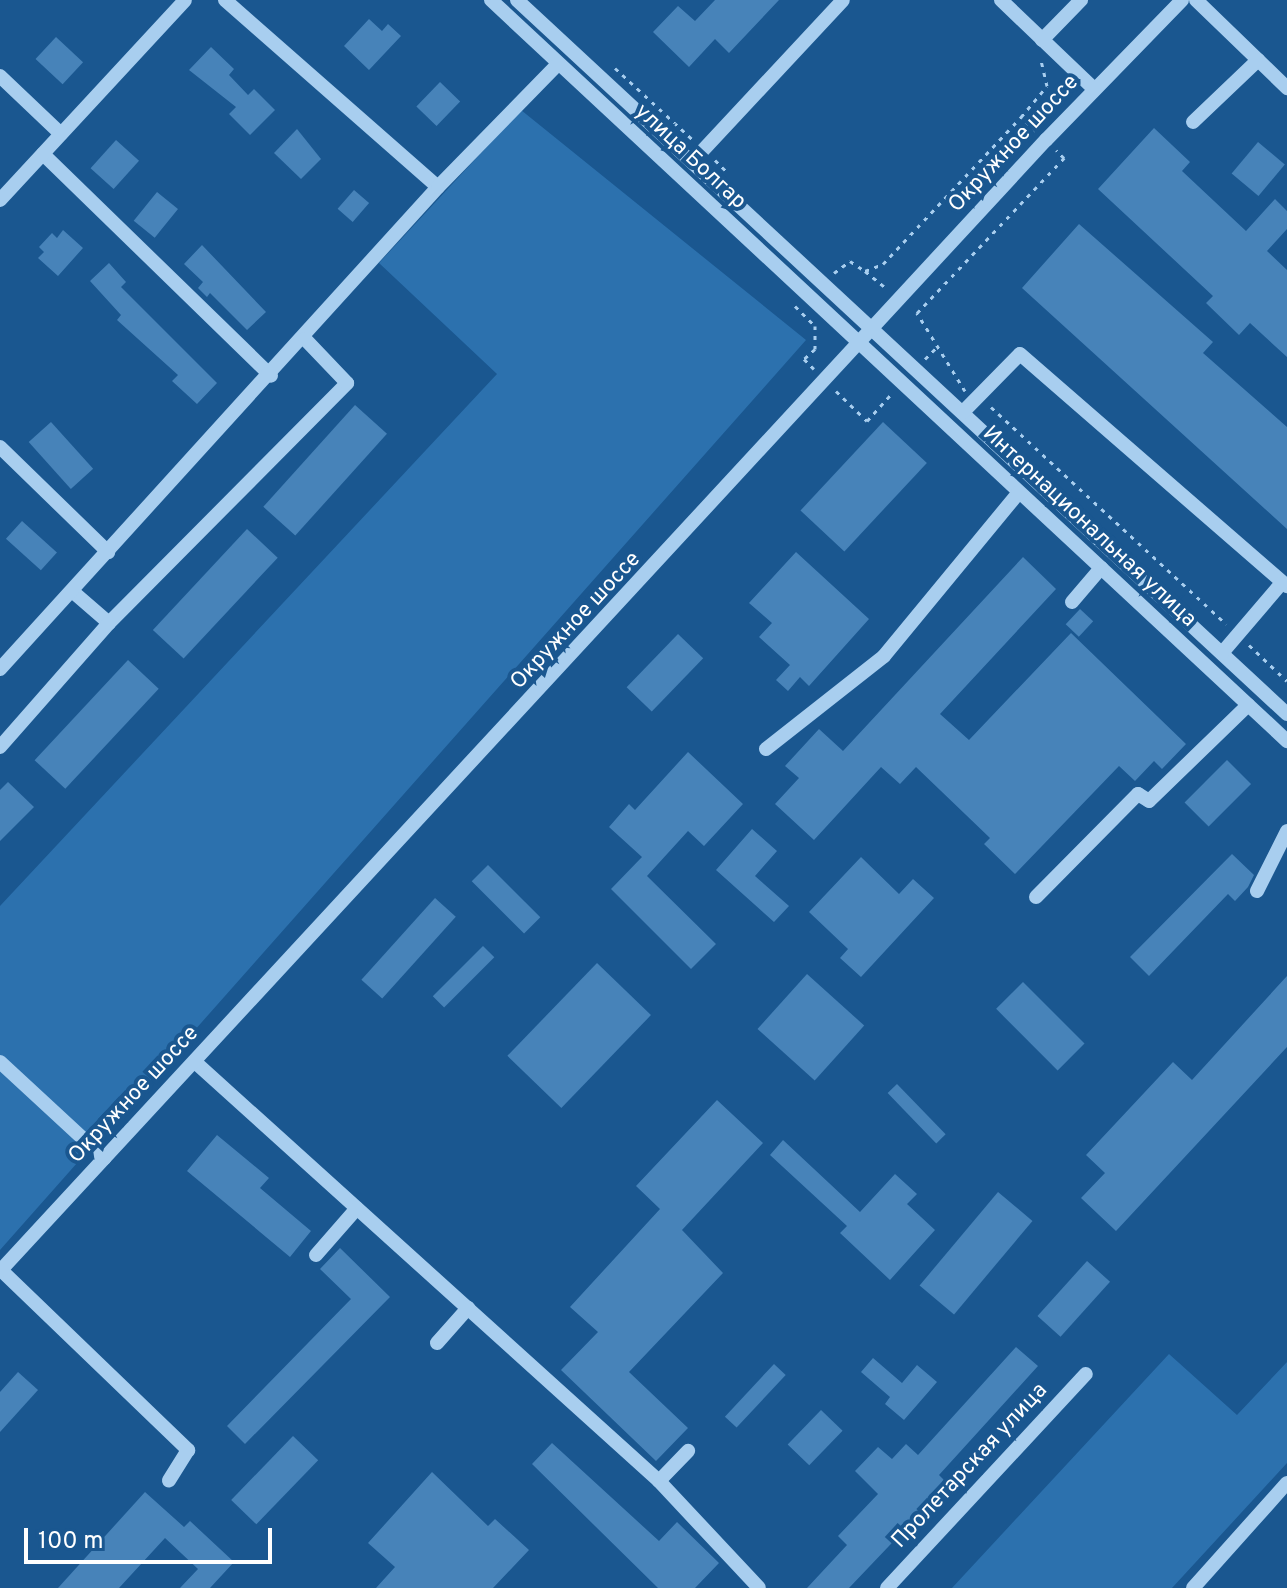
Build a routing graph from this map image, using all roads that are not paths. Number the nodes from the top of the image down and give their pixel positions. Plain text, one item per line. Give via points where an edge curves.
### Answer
1 (185, 0) edge
2 (225, 0) edge
3 (491, 0) edge
4 (517, 0) edge
5 (843, 0) edge
6 (1001, 0) edge
7 (1081, 0) edge
8 (1182, 0) edge
9 (1196, 0) edge
10 (1040, 44) junction
11 (1258, 60) junction
12 (558, 64) junction
13 (0, 76) edge
14 (1287, 88) edge
15 (1094, 89) junction
16 (1193, 122) dead end
17 (61, 134) junction
18 (43, 154) junction
19 (692, 162) junction
20 (438, 187) junction
21 (0, 200) edge
22 (875, 330) junction
23 (305, 339) junction
24 (861, 345) junction
25 (271, 376) junction
26 (968, 406) junction
27 (0, 447) edge
28 (1019, 492) junction
29 (108, 552) junction
30 (1101, 568) junction
31 (1284, 585) edge
32 (72, 591) junction
33 (1072, 602) dead end
34 (109, 623) junction
35 (1222, 653) junction
36 (0, 669) edge
37 (1248, 705) junction
38 (1287, 714) edge
39 (1287, 741) edge
40 (0, 747) edge
41 (766, 749) dead end
42 (1287, 831) edge
43 (1257, 891) dead end
44 (1036, 897) dead end
45 (0, 1062) edge
46 (195, 1062) junction
47 (104, 1158) junction
48 (357, 1208) junction
49 (316, 1255) dead end
50 (0, 1270) edge
51 (468, 1308) junction
52 (437, 1343) dead end
53 (1086, 1374) dead end
54 (688, 1451) dead end
55 (169, 1480) dead end
56 (659, 1481) junction
57 (1287, 1483) edge
58 (759, 1588) edge
59 (887, 1588) edge
60 (1193, 1588) edge

1 - 17 street
2 - 20 street
3 - 12 street, улица Болгар
4 - 19 street, улица Болгар
5 - 19 street
6 - 10 street
7 - 10 street
8 - 15 street, Окружное шоссе
9 - 11 street
10 - 15 street
11 - 14 street
11 - 16 street
12 - 20 street
12 - 24 street, улица Болгар
13 - 17 street
15 - 22 street, Окружное шоссе
17 - 18 street
18 - 21 street
18 - 25 street
19 - 22 street, улица Болгар
20 - 23 street
22 - 24 street, Окружное шоссе
22 - 26 street, Интернациональная улица via 915,368
23 - 25 street
23 - 34 street via 347,383
24 - 28 street, Интернациональная улица
24 - 46 street, Окружное шоссе
25 - 29 street
26 - 31 street via 1020,354
26 - 35 street, Интернациональная улица
27 - 29 street
28 - 30 street, Интернациональная улица
28 - 41 street via 884,656
29 - 32 street
30 - 33 street
30 - 37 street, Интернациональная улица
31 - 35 street
32 - 34 street
32 - 36 street
34 - 40 street
35 - 38 street, Интернациональная улица
37 - 39 street, Интернациональная улица
37 - 44 street via 1149,801 1138,794
42 - 43 street
45 - 47 street
46 - 47 street, Окружное шоссе
46 - 48 street
47 - 50 street, Окружное шоссе
48 - 49 street
48 - 51 street
50 - 55 street via 188,1450
51 - 52 street
51 - 56 street
53 - 59 street, Пролетарская улица
54 - 56 street
56 - 58 street
57 - 60 street

